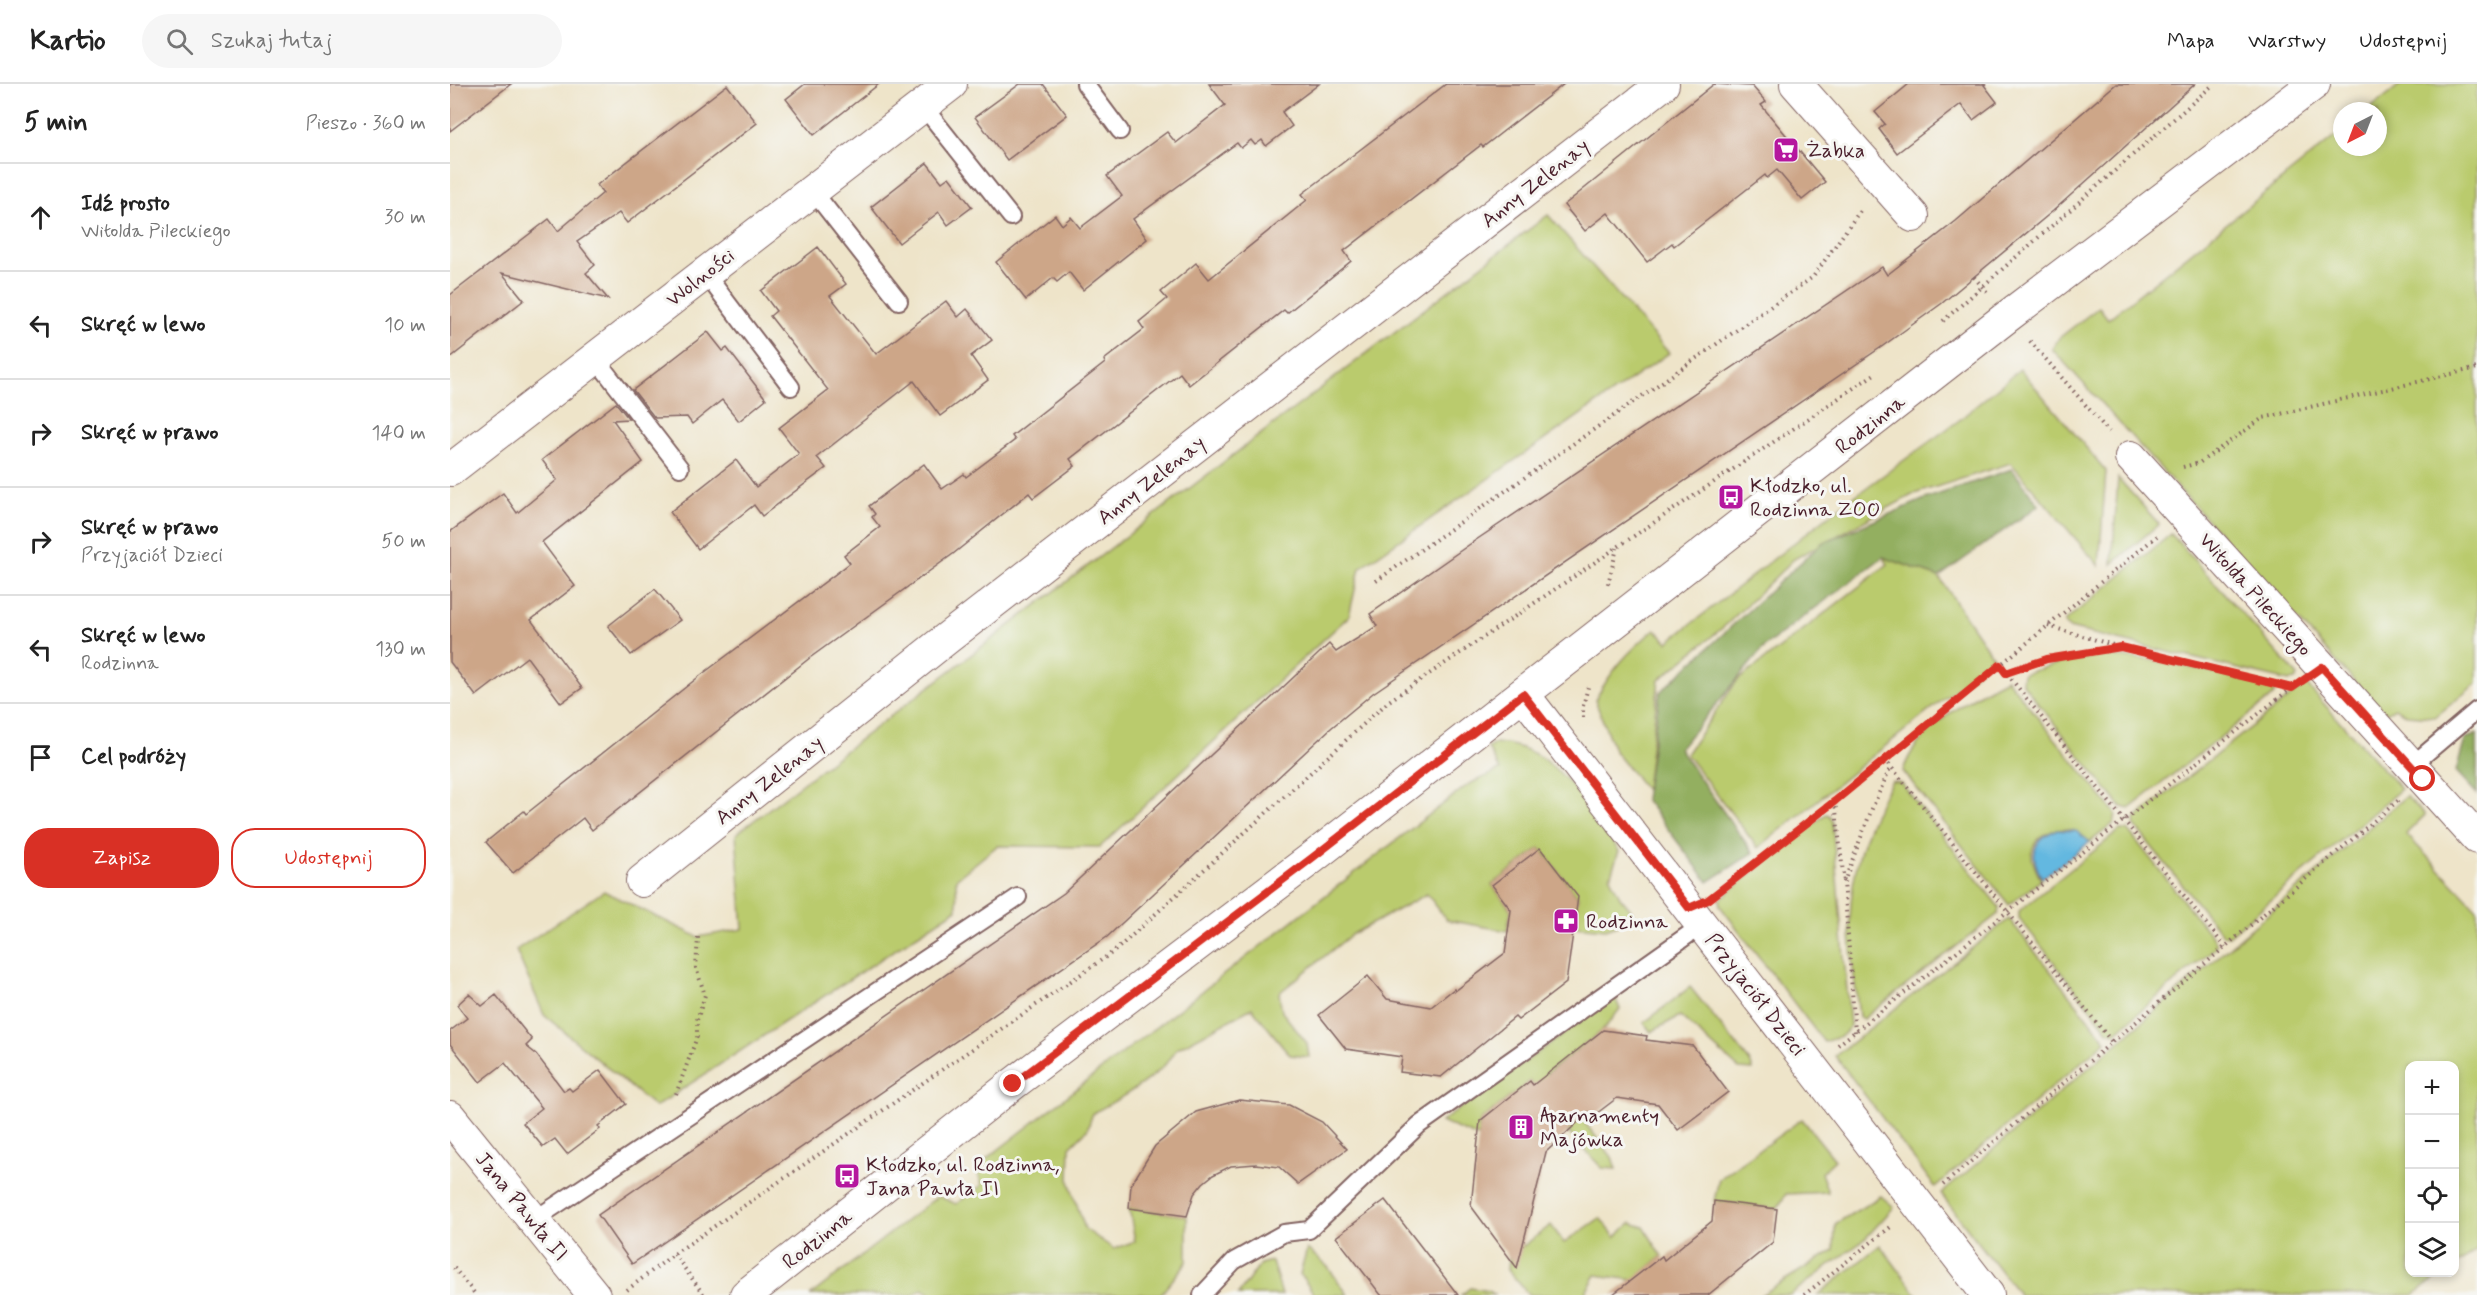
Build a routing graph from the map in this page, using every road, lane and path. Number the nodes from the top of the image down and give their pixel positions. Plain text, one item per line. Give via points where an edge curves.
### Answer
1 (951, 84) edge
2 (1084, 84) edge
3 (1663, 84) edge
4 (1796, 84) edge
5 (2214, 84) edge
6 (2314, 84) edge
7 (923, 106) junction
8 (1120, 131) dead end
9 (1882, 181) junction
10 (813, 191) junction
11 (1913, 216) dead end
12 (1011, 217) dead end
13 (705, 273) junction
14 (899, 301) dead end
15 (2008, 316) junction
16 (1942, 323) dead end
17 (595, 358) junction
18 (1884, 368) dead end
19 (2477, 368) edge
20 (791, 387) dead end
21 (2139, 466) junction
22 (680, 468) dead end
23 (450, 470) edge
24 (2184, 514) junction
25 (1618, 547) junction
26 (1376, 581) dead end
27 (1606, 589) dead end
28 (2047, 626) junction
29 (2121, 647) junction
30 (2000, 665) junction
31 (2322, 667) junction
32 (2006, 673) junction
33 (1592, 680) dead end
34 (2292, 688) junction
35 (1523, 694) junction
36 (2477, 710) edge
37 (1583, 722) dead end
38 (1885, 759) junction
39 (1891, 766) junction
40 (2417, 773) junction
41 (1835, 801) junction
42 (2125, 820) junction
43 (2477, 838) edge
44 (642, 880) dead end
45 (1844, 882) junction
46 (1018, 897) dead end
47 (2009, 912) junction
48 (1695, 917) junction
49 (698, 937) dead end
50 (2225, 946) junction
51 (1855, 1032) junction
52 (2112, 1042) junction
53 (1836, 1046) dead end
54 (450, 1117) edge
55 (660, 1137) junction
56 (1918, 1205) junction
57 (534, 1220) junction
58 (674, 1254) junction
59 (454, 1268) dead end
60 (476, 1295) edge
61 (594, 1295) edge
62 (621, 1295) edge
63 (704, 1295) edge
64 (746, 1295) edge
65 (1202, 1295) edge
66 (1804, 1295) edge
67 (1988, 1295) edge

1 - 7 street, Wolności
2 - 8 lane
3 - 44 street, Anny Zelenay via 946,639
4 - 9 street
5 - 16 path
6 - 15 street, Rodzinna
7 - 10 street, Wolności
7 - 12 lane
9 - 11 street
9 - 26 path via 1813,277
10 - 13 street, Wolności
10 - 14 lane
13 - 17 street, Wolności
13 - 20 lane
15 - 21 path
15 - 35 street, Rodzinna
17 - 22 lane
17 - 23 street, Wolności
18 - 25 path
19 - 21 path via 2263,418 2199,463
21 - 24 street, Witolda Pileckiego
24 - 28 path
24 - 31 street, Witolda Pileckiego
25 - 27 path
25 - 58 path via 1389,701 1116,951
28 - 29 path
28 - 30 path
29 - 32 path via 2047,659
29 - 34 path
30 - 32 path
30 - 38 path
31 - 34 path
31 - 40 street, Witolda Pileckiego
32 - 42 path
33 - 37 path via 1583,706
34 - 42 path
35 - 48 street, Przyjaciół Dzieci
35 - 64 street, Rodzinna via 1013,1084
36 - 40 lane
38 - 39 path
38 - 41 path
39 - 45 path
39 - 47 path
40 - 43 street, Witolda Pileckiego
40 - 50 path
41 - 45 path
41 - 48 path via 1708,900
42 - 47 path
42 - 50 path
45 - 51 path
46 - 55 lane
47 - 51 path
47 - 52 path
48 - 56 street, Przyjaciół Dzieci
48 - 65 lane via 1419,1125 1309,1230 1284,1233 1234,1261
49 - 55 path via 696,968 705,995 697,1020 697,1036
50 - 52 path
51 - 53 path
52 - 56 path
54 - 57 street, Jana Pawła II
55 - 57 lane
56 - 66 path
56 - 67 street, Przyjaciół Dzieci
57 - 61 street, Jana Pawła II
58 - 62 path
58 - 63 path
59 - 60 path

